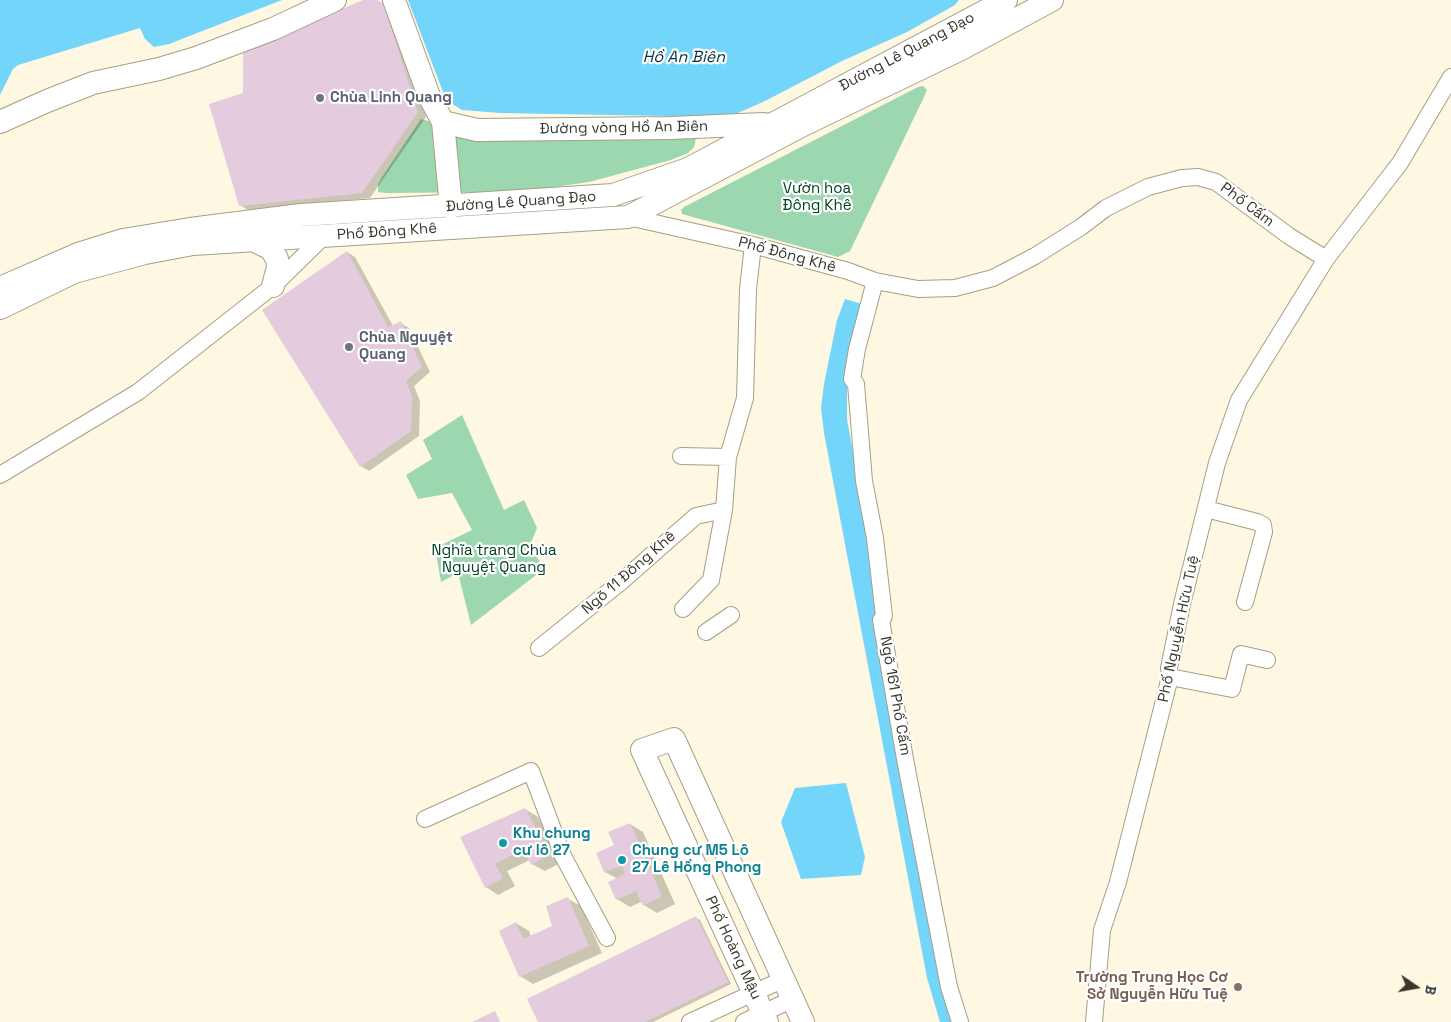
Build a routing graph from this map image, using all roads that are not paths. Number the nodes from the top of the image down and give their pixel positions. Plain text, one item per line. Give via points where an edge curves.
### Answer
1 (335, 0) edge
2 (394, 0) edge
3 (1006, 0) edge
4 (1052, 0) edge
5 (1451, 77) edge
6 (0, 122) edge
7 (443, 122) junction
8 (770, 124) junction
9 (805, 124) junction
10 (613, 195) junction
11 (451, 207) junction
12 (324, 214) junction
13 (628, 217) junction
14 (324, 236) junction
15 (254, 240) junction
16 (754, 245) junction
17 (1326, 260) junction
18 (848, 271) joint
19 (875, 281) junction
20 (273, 286) junction
21 (0, 288) edge
22 (0, 308) edge
23 (681, 456) dead end
24 (728, 457) junction
25 (0, 475) edge
26 (1206, 509) junction
27 (724, 510) junction
28 (1245, 602) dead end
29 (684, 609) dead end
30 (731, 615) dead end
31 (706, 632) dead end
32 (539, 648) dead end
33 (1267, 660) dead end
34 (1170, 677) junction
35 (425, 819) dead end
36 (736, 873) junction
37 (706, 889) junction
38 (607, 938) dead end
39 (784, 979) junction
40 (753, 993) junction
41 (793, 999) junction
42 (758, 1019) edge
43 (690, 1022) edge
44 (804, 1022) edge
45 (960, 1022) edge
46 (1094, 1022) edge

1 - 6 street via 273,29 196,58 93,83
2 - 7 street via 429,96
3 - 8 street, Đường Lê Quang Đạo
4 - 9 street, Đường Lê Quang Đạo via 961,49
5 - 17 street via 1400,163
7 - 8 street, Đường vòng Hồ An Biên via 476,130
7 - 11 street
8 - 9 street, Đường vòng Hồ An Biên
8 - 10 street, Đường Lê Quang Đạo via 688,168
9 - 13 street, Đường Lê Quang Đạo
10 - 11 street, Đường Lê Quang Đạo
10 - 13 street
11 - 12 street, Đường Lê Quang Đạo
12 - 14 street
12 - 21 street, Đường Lê Quang Đạo via 249,221 123,240 78,254
13 - 14 street, Phố Đông Khê
13 - 16 street, Phố Đông Khê
14 - 15 street
14 - 20 street, Phố Đông Khê
15 - 20 street via 271,250 277,259
15 - 22 street via 193,244 85,268
16 - 18 street, Phố Đông Khê
16 - 24 street via 748,288 746,398
17 - 19 street, Phố Cấm via 1216,182 1198,176 1139,191 1106,208 1043,252 993,278 955,288 918,289
17 - 26 street, Phố Nguyễn Hữu Tuệ via 1239,400 1217,463
18 - 19 street, Phố Cấm
19 - 45 street, Ngõ 161 Phố Cấm via 847,390 874,566 878,617 882,620 905,759 948,977
20 - 25 street, Phố Đông Khê via 138,392
23 - 24 street
24 - 27 street
26 - 28 street via 1263,526
26 - 34 street, Phố Nguyễn Hữu Tuệ via 1180,612
27 - 29 street via 711,580
27 - 32 street, Ngõ 11 Đông Khê via 696,516
30 - 31 street
33 - 34 street via 1241,654 1232,689
34 - 46 street, Phố Nguyễn Hữu Tuệ via 1118,882 1102,930
35 - 38 street via 531,771 563,856
36 - 37 street
36 - 37 street, Phố Hoàng Mậu via 674,740 642,750
36 - 39 street, Phố Hoàng Mậu
37 - 40 street, Phố Hoàng Mậu
39 - 40 street
39 - 41 street, Phố Hoàng Mậu
40 - 42 street, Phố Hoàng Mậu
40 - 43 street
41 - 42 street
41 - 44 street, Phố Hoàng Mậu

